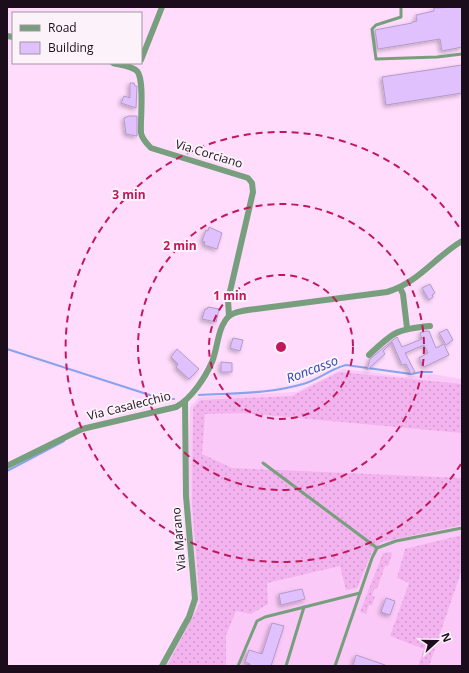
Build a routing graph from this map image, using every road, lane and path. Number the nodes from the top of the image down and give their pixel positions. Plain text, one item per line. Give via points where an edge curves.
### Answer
1 (162, 7) edge
2 (401, 7) edge
3 (462, 54) edge
4 (142, 57) edge
5 (116, 64) edge
6 (140, 64) edge
7 (137, 71) junction
8 (462, 241) edge
9 (400, 288) junction
10 (229, 316) junction
11 (430, 326) dead end
12 (407, 328) junction
13 (369, 355) dead end
14 (185, 402) junction
15 (263, 463) dead end
16 (7, 466) edge
17 (462, 528) edge
18 (377, 548) junction
19 (360, 593) junction
20 (304, 607) junction
21 (162, 666) edge
22 (238, 666) edge
23 (286, 666) edge
24 (335, 666) edge

1 - 4 street
2 - 3 lane via 401,17 376,25 372,29 376,59 437,58
5 - 7 street
6 - 7 street
7 - 10 street, Via Corciano via 142,100 141,134 151,148 225,170 248,178 252,183 253,192 228,300
8 - 9 street via 415,280
9 - 10 street via 387,292 237,312
9 - 12 street
10 - 14 street, Via Casalecchio via 222,329 212,362
11 - 12 street
12 - 13 street via 387,337
14 - 16 street, Via Casalecchio via 176,407 82,429
14 - 21 street, Via Marano via 186,496 196,599
15 - 18 lane
17 - 18 lane via 396,541
18 - 19 lane
19 - 20 lane
19 - 24 lane
20 - 22 lane via 265,616 257,621
20 - 23 lane

